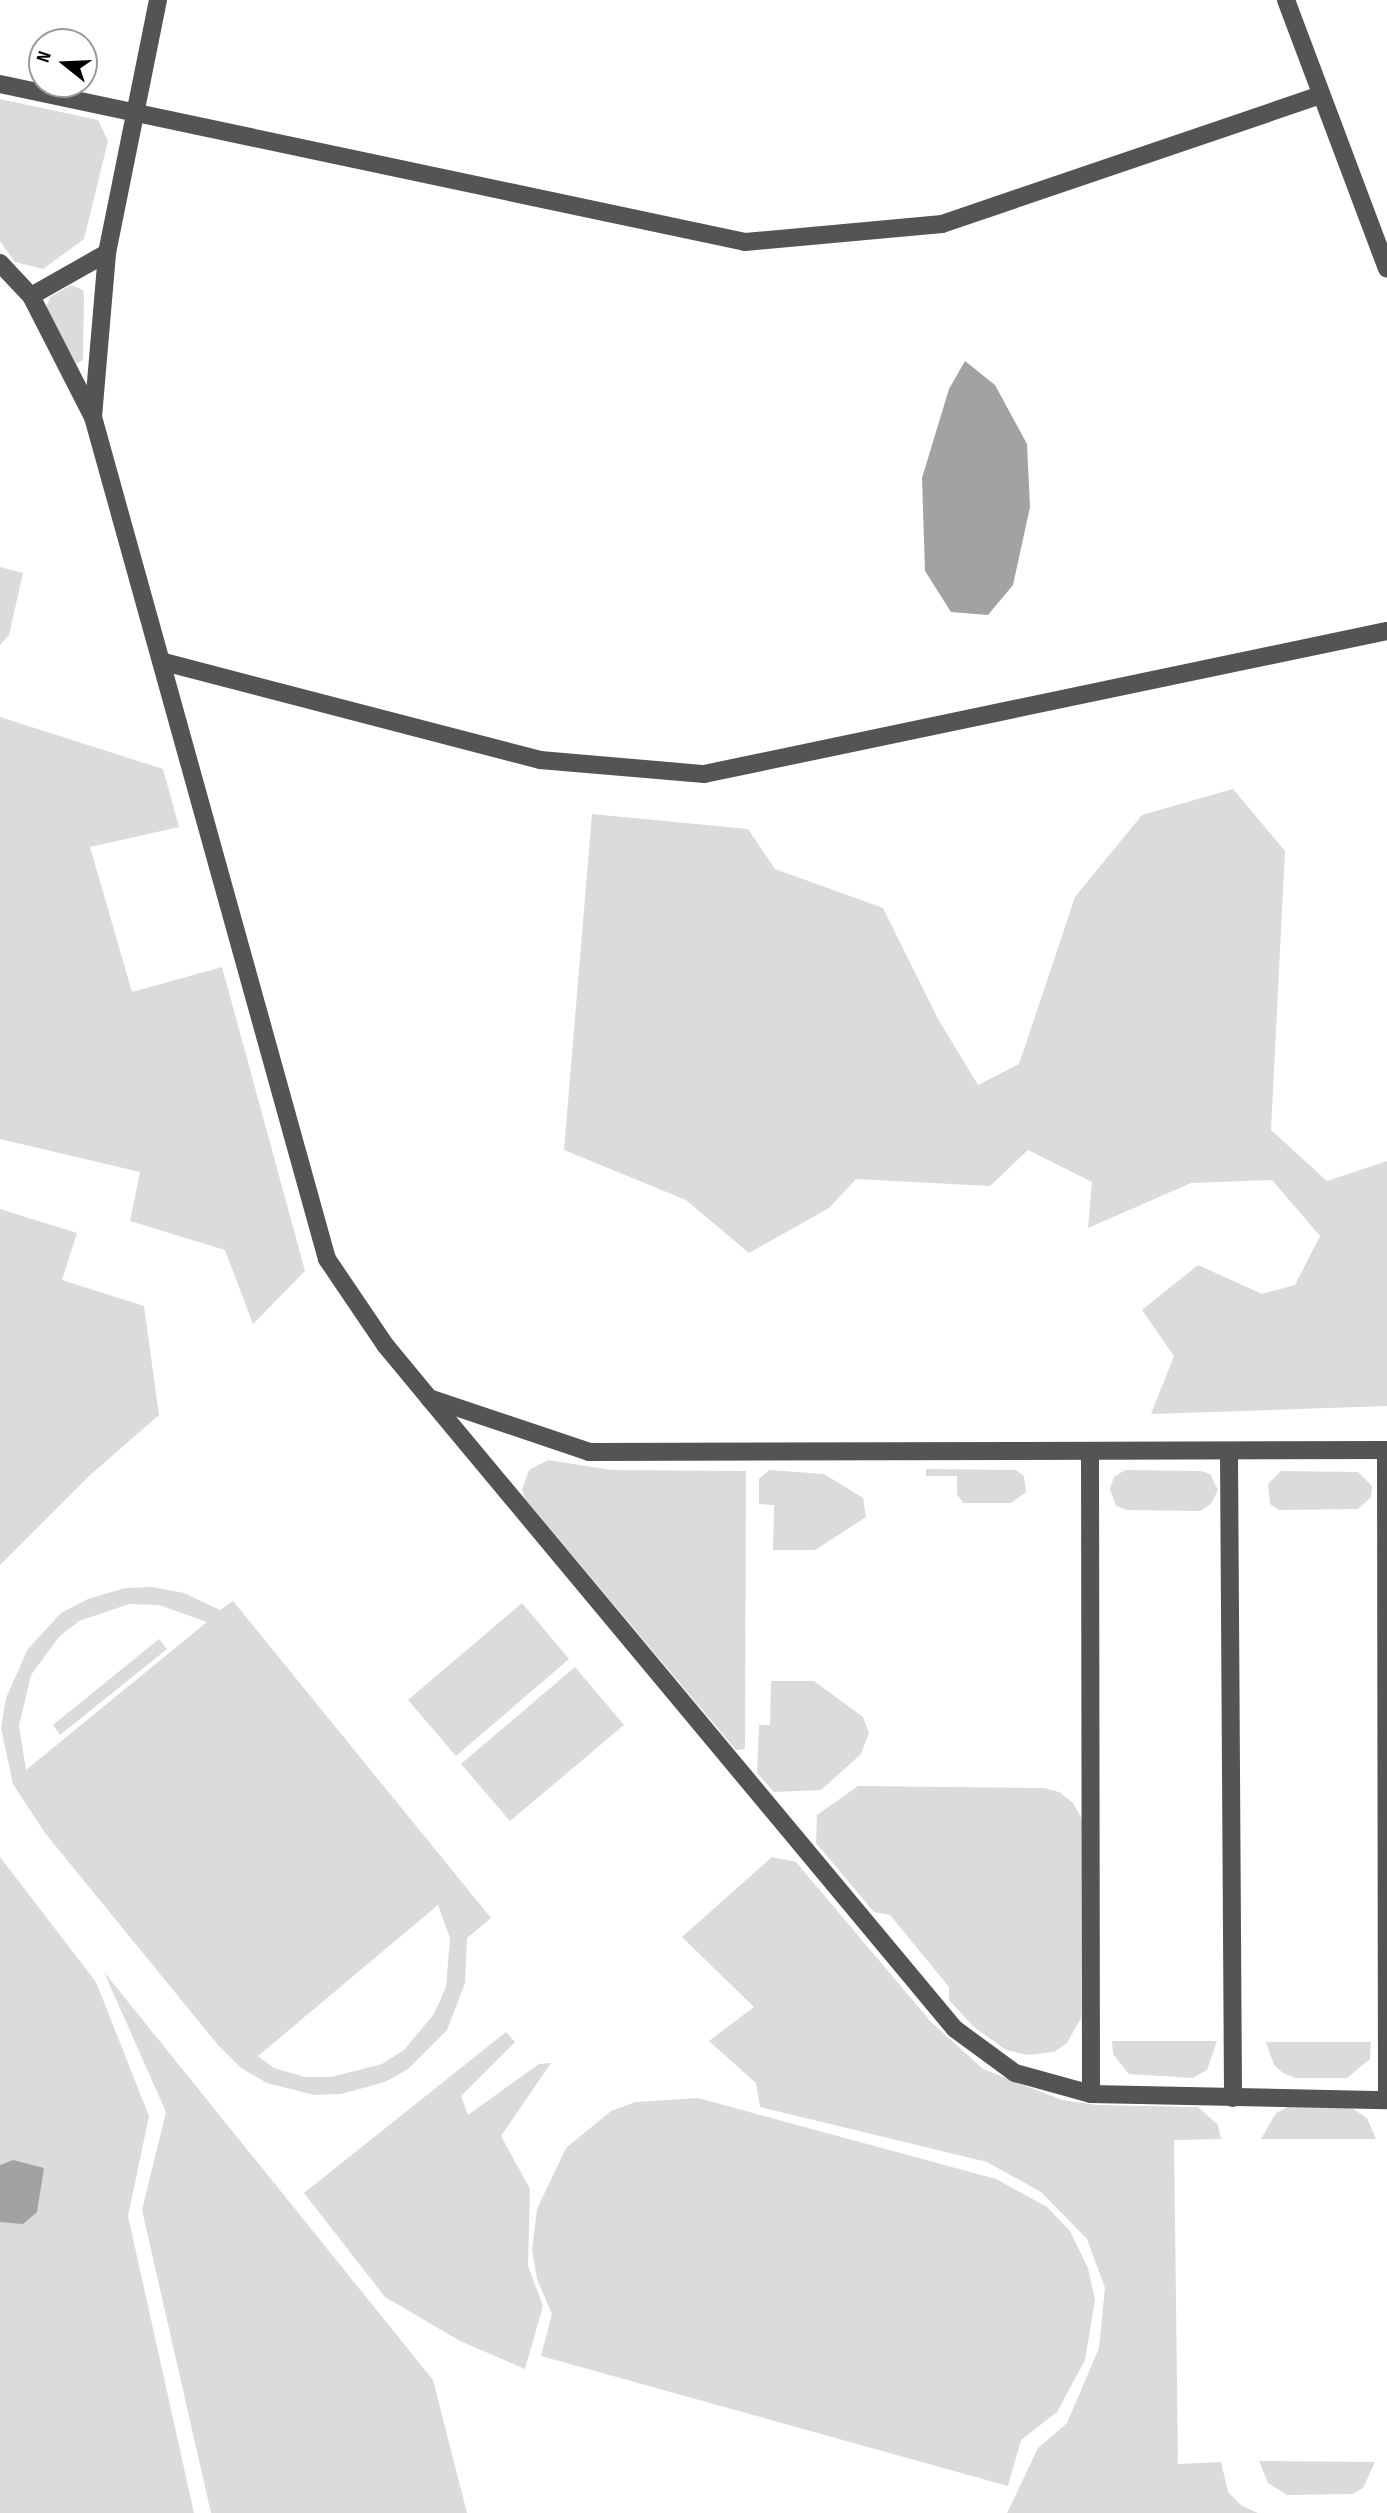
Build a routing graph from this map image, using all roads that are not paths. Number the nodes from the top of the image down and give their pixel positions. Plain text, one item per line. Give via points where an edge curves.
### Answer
1 (158, 0) edge
2 (1286, 0) edge
3 (0, 84) edge
4 (1321, 95) junction
5 (134, 112) junction
6 (107, 253) junction
7 (0, 263) edge
8 (1387, 269) edge
9 (30, 296) junction
10 (93, 417) junction
11 (1387, 631) edge
12 (164, 662) junction
13 (429, 1398) junction
14 (1386, 1450) edge
15 (1090, 1453) junction
16 (1229, 1454) junction
17 (1091, 2095) junction
18 (1233, 2098) junction

1 - 5 street
2 - 4 street
3 - 5 street
4 - 5 street via 942,224 745,242
4 - 8 street
5 - 6 street
6 - 9 street
6 - 10 street
7 - 9 street
9 - 10 street
10 - 12 street
11 - 12 street via 704,774 540,760
12 - 13 street via 327,1259 386,1346
13 - 15 street via 589,1452
13 - 17 street via 955,2029 1015,2073
14 - 16 street
14 - 18 street via 1387,2100
15 - 16 street
15 - 17 street
16 - 18 street
17 - 18 street

